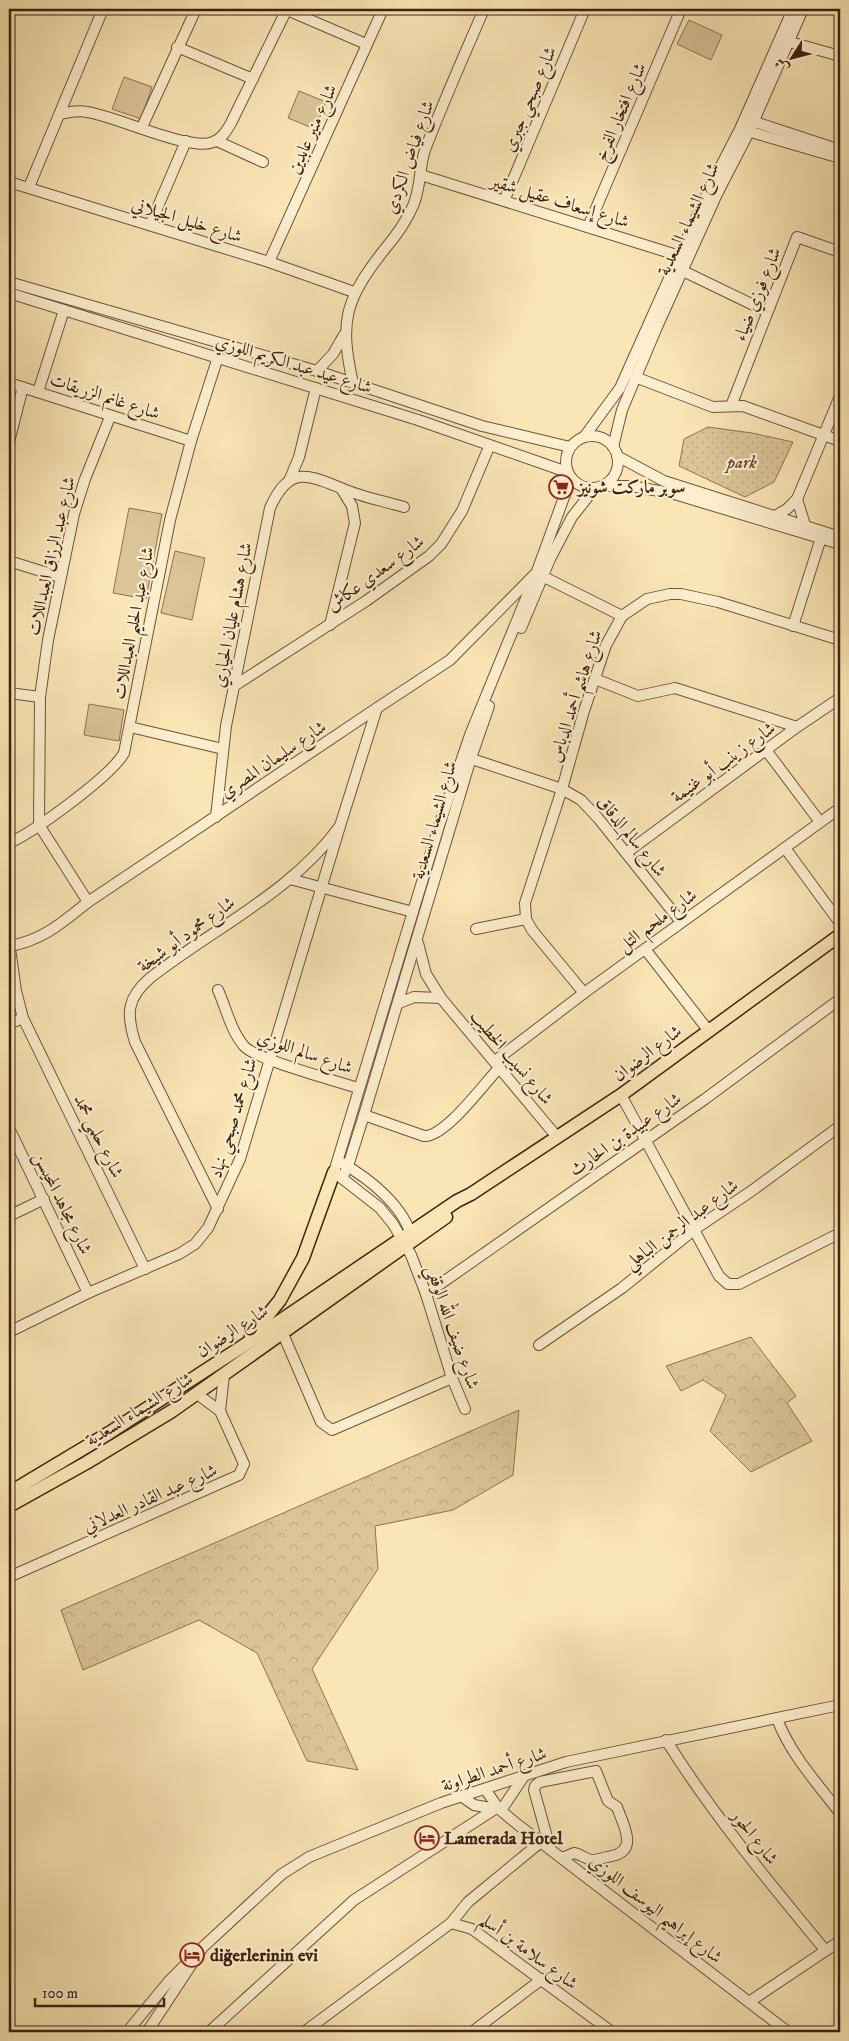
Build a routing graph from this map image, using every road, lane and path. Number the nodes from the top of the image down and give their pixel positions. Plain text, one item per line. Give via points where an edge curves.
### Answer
1 (103, 9) edge
2 (196, 9) edge
3 (287, 9) edge
4 (383, 9) edge
5 (484, 9) edge
6 (585, 9) edge
7 (681, 9) edge
8 (793, 9) edge
9 (803, 9) edge
10 (784, 40) junction
11 (366, 44) junction
12 (177, 47) junction
13 (840, 56) edge
14 (253, 79) junction
15 (61, 114) junction
16 (749, 120) junction
17 (142, 127) junction
18 (745, 131) junction
19 (217, 140) junction
20 (186, 142) junction
21 (840, 150) edge
22 (840, 158) edge
23 (263, 162) dead end
24 (421, 175) junction
25 (9, 182) edge
26 (29, 187) junction
27 (504, 201) junction
28 (150, 225) junction
29 (588, 228) junction
30 (840, 252) edge
31 (684, 257) junction
32 (269, 262) junction
33 (683, 271) junction
34 (9, 282) edge
35 (354, 292) junction
36 (9, 293) edge
37 (64, 310) junction
38 (766, 311) junction
39 (344, 335) junction
40 (218, 357) junction
41 (317, 371) junction
42 (635, 377) junction
43 (9, 383) edge
44 (353, 383) junction
45 (23, 387) junction
46 (316, 388) junction
47 (38, 392) junction
48 (840, 396) edge
49 (730, 406) junction
50 (110, 417) junction
51 (824, 436) junction
52 (584, 437) junction
53 (191, 441) junction
54 (840, 441) edge
55 (9, 442) edge
56 (489, 446) junction
57 (570, 447) junction
58 (615, 452) junction
59 (569, 475) junction
60 (289, 481) junction
61 (599, 487) junction
62 (341, 488) junction
63 (797, 499) junction
64 (404, 506) dead end
65 (775, 516) junction
66 (805, 526) junction
67 (840, 537) edge
68 (821, 538) junction
69 (840, 544) edge
70 (9, 561) edge
71 (540, 575) junction
72 (60, 577) junction
73 (622, 616) junction
74 (330, 625) junction
75 (793, 626) junction
76 (840, 640) edge
77 (595, 678) junction
78 (234, 686) junction
79 (9, 693) edge
80 (40, 697) junction
81 (840, 698) edge
82 (377, 708) junction
83 (130, 727) junction
84 (797, 727) junction
85 (223, 749) junction
86 (766, 750) junction
87 (467, 757) junction
88 (562, 789) junction
89 (840, 808) edge
90 (216, 817) junction
91 (820, 822) junction
92 (39, 825) junction
93 (340, 826) junction
94 (9, 843) edge
95 (785, 848) junction
96 (626, 853) junction
97 (290, 879) junction
98 (321, 886) junction
99 (88, 902) junction
100 (413, 912) junction
101 (526, 919) junction
102 (681, 922) junction
103 (840, 923) edge
104 (476, 929) dead end
105 (840, 935) edge
106 (417, 940) junction
107 (9, 944) edge
108 (645, 949) junction
109 (218, 990) dead end
110 (584, 993) junction
111 (441, 998) junction
112 (840, 999) edge
113 (398, 1003) junction
114 (23, 1018) junction
115 (9, 1024) edge
116 (708, 1030) junction
117 (268, 1060) junction
118 (497, 1064) junction
119 (358, 1088) junction
120 (621, 1095) junction
121 (364, 1115) junction
122 (840, 1126) edge
123 (9, 1128) edge
124 (557, 1137) junction
125 (644, 1140) junction
126 (348, 1166) junction
127 (338, 1170) junction
128 (381, 1194) junction
129 (44, 1199) junction
130 (374, 1202) junction
131 (218, 1209) junction
132 (9, 1216) edge
133 (695, 1229) junction
134 (840, 1233) edge
135 (408, 1244) junction
136 (145, 1269) junction
137 (88, 1293) junction
138 (426, 1294) junction
139 (9, 1332) edge
140 (283, 1334) junction
141 (539, 1345) dead end
142 (244, 1346) junction
143 (224, 1375) junction
144 (452, 1378) junction
145 (197, 1394) junction
146 (465, 1409) dead end
147 (220, 1412) junction
148 (109, 1433) junction
149 (116, 1445) junction
150 (78, 1451) junction
151 (86, 1463) junction
152 (9, 1493) edge
153 (9, 1506) edge
154 (9, 1577) edge
155 (840, 1705) edge
156 (777, 1719) junction
157 (666, 1740) junction
158 (524, 1776) junction
159 (489, 1788) junction
160 (461, 1796) junction
161 (500, 1809) junction
162 (840, 1813) edge
163 (542, 1843) junction
164 (562, 1858) junction
165 (451, 1922) junction
166 (840, 1941) edge
167 (825, 1950) junction
168 (198, 1953) junction
169 (542, 1979) junction
170 (749, 2002) junction
171 (127, 2032) edge
172 (147, 2032) edge
173 (209, 2032) edge
174 (304, 2032) edge
175 (472, 2032) edge
176 (612, 2032) edge
177 (788, 2032) edge

1 - 15 street
2 - 12 street
3 - 11 street
3 - 14 street
4 - 11 street, شارع منير عابدين
5 - 24 street, شارع فياض الكردي via 426,149
6 - 27 street, شارع صبحي جبري
7 - 29 street, شارع افتخار الفرخ
8 - 10 street, شارع الشيماء السعدية
9 - 10 street, شارع الشيماء السعدية
10 - 13 street
10 - 16 street, شارع الشيماء السعدية
11 - 32 street, شارع منير عابدين
12 - 14 street
12 - 17 street
14 - 19 street via 227,130
15 - 17 street via 86,111
15 - 26 street
16 - 18 street, شارع الشيماء السعدية
16 - 21 street
17 - 20 street
18 - 22 street
18 - 31 street, شارع الشيماء السعدية
19 - 20 street via 207,144
19 - 23 street
20 - 28 street
24 - 27 street, شارع إسعاف عقيل شقير
24 - 35 street, شارع فياض الكردي via 418,195 406,220
25 - 26 street, شارع خليل الجيلاني
26 - 28 street, شارع خليل الجيلاني
27 - 29 street, شارع إسعاف عقيل شقير
28 - 32 street, شارع خليل الجيلاني
29 - 31 street, شارع إسعاف عقيل شقير
30 - 38 street, شارع فوزي ضياء via 797,237
31 - 33 street, شارع الشيماء السعدية
31 - 52 street, شارع الشيماء السعدية via 616,396
32 - 35 street, شارع خليل الجيلاني
33 - 38 street
33 - 42 street, شارع الشيماء السعدية
34 - 41 street, شارع عيد عبد الكريم اللوزي
35 - 39 street, شارع فياض الكردي
36 - 37 street, شارع عيد عبد الكريم اللوزي
37 - 40 street, شارع عيد عبد الكريم اللوزي
37 - 47 street
38 - 49 street, شارع فوزي ضياء
39 - 41 street, شارع فياض الكردي via 333,354
39 - 44 street, شارع فياض الكردي
40 - 46 street, شارع عيد عبد الكريم اللوزي
40 - 53 street, شارع عبد الحليم العبداللات
41 - 44 street, شارع عيد عبد الكريم اللوزي
42 - 49 street via 713,407
42 - 58 street, شارع الشيماء السعدية via 622,410
43 - 45 street, شارع غانم الزريقات
44 - 57 street, شارع عيد عبد الكريم اللوزي via 482,426
45 - 47 street, شارع غانم الزريقات
45 - 55 street
46 - 56 street, شارع عيد عبد الكريم اللوزي
46 - 60 street, شارع هشام عليان الحياري via 299,456
47 - 50 street, شارع غانم الزريقات
48 - 51 street
49 - 51 street via 743,406
50 - 53 street, شارع غانم الزريقات
50 - 72 street, شارع عبد الرزاق العبداللات via 82,488
51 - 54 street
51 - 63 street
52 - 57 street
52 - 58 street via 599,437
53 - 83 street, شارع عبد الحليم العبداللات via 170,520
56 - 59 street, شارع عيد عبد الكريم اللوزي
56 - 74 street, شارع سعدي عكاش via 462,511 441,544 418,566
57 - 59 street via 565,463
58 - 61 street via 617,471
58 - 65 street via 655,478
59 - 61 street via 582,486
59 - 71 street, شارع الشيماء السعدية
60 - 62 street via 311,476
60 - 78 street, شارع هشام عليان الحياري via 276,494 270,508
61 - 68 street via 630,486 671,493
61 - 71 street, شارع الشيماء السعدية via 572,517
62 - 64 street
62 - 74 street via 352,506 355,523
63 - 65 street
63 - 66 street
65 - 66 street
66 - 67 street
68 - 69 street
68 - 75 street
70 - 72 street
71 - 73 street
71 - 82 street, شارع سليمان المصري via 531,576 457,654 423,680
71 - 87 street, شارع الشيماء السعدية
72 - 80 street, شارع عبد الرزاق العبداللات
73 - 75 street, شارع هاشم أحمد الدباس via 647,599 681,594
73 - 77 street, شارع هاشم أحمد الدباس via 606,645
74 - 78 street, شارع سعدي عكاش
75 - 76 street, شارع هاشم أحمد الدباس
77 - 84 street via 638,696 675,688
77 - 88 street, شارع هاشم أحمد الدباس
78 - 85 street, شارع هشام عليان الحياري
79 - 80 street
80 - 92 street, شارع عبد الرزاق العبداللات
81 - 84 street, شارع زينب أبو غنيمة
82 - 90 street, شارع سليمان المصري
82 - 93 street, شارع محمود أبو شيخة
83 - 85 street
83 - 92 street, شارع عبد الحليم العبداللات via 124,753 116,766
84 - 86 street, شارع زينب أبو غنيمة
85 - 90 street, شارع هشام عليان الحياري
86 - 91 street
86 - 96 street, شارع زينب أبو غنيمة
87 - 88 street, شارع سالم الدقاق
87 - 100 street, شارع الشيماء السعدية
87 - 106 street, شارع الشيماء السعدية
88 - 96 street, شارع سالم الدقاق via 590,808
88 - 101 street, شارع هاشم أحمد الدباس via 526,896
89 - 91 street, شارع ملحم التل
90 - 99 street, شارع سليمان المصري
91 - 95 street, شارع ملحم التل
92 - 94 street, شارع عبد الحليم العبداللات
92 - 99 street
93 - 97 street, شارع محمود أبو شيخة via 322,849
93 - 98 street, شارع محمد صبحي نهاد
95 - 102 street, شارع ملحم التل
95 - 103 street
96 - 102 street, شارع سالم الدقاق
97 - 98 street
97 - 131 street, شارع محمود أبو شيخة via 161,970 139,988 130,1003 129,1017 135,1042
98 - 100 street
98 - 117 street, شارع محمد صبحي نهاد
99 - 107 street, شارع سليمان المصري via 37,939
100 - 119 street, شارع الشيماء السعدية
101 - 104 street
101 - 110 street
102 - 108 street, شارع ملحم التل
105 - 116 main road, شارع الرضوان
106 - 111 street, شارع نسيب الخطيب via 426,974
106 - 113 street, شارع الشيماء السعدية
107 - 114 street, شارع حلمي محمد
108 - 110 street, شارع ملحم التل
108 - 116 street
109 - 117 street, شارع سالم اللوزي via 243,1046
110 - 118 street, شارع ملحم التل
111 - 113 street via 414,997
111 - 118 street, شارع نسيب الخطيب
112 - 125 street, شارع عبيدة بن الحارث
113 - 121 street, شارع الشيماء السعدية
114 - 115 street
114 - 136 street, شارع حلمي محمد
116 - 120 main road, شارع الرضوان
117 - 119 street, شارع سالم اللوزي
117 - 131 street, شارع محمد صبحي نهاد via 240,1159
118 - 121 street, شارع ملحم التل via 463,1111 432,1135 424,1136
118 - 124 street, شارع نسيب الخطيب
119 - 127 street, شارع الشيماء السعدية
120 - 124 main road, شارع الرضوان
120 - 125 street
121 - 126 street, شارع الشيماء السعدية
122 - 133 street, شارع عبد الرحمن الباهلي
123 - 129 street, شارع مجاهد المحيسن
124 - 135 main road, شارع الرضوان via 471,1194 461,1206
125 - 133 street
125 - 138 street, شارع عبيدة بن الحارث
126 - 127 street, شارع الشيماء السعدية
126 - 128 street, شارع ضيف الله الوقفي
127 - 130 street, شارع ضيف الله الوقفي
127 - 142 main road via 303,1258 280,1300
128 - 130 street
128 - 135 street, شارع ضيف الله الوقفي via 397,1209
129 - 132 street
129 - 137 street, شارع مجاهد المحيسن
130 - 135 street, شارع ضيف الله الوقفي
131 - 136 street, شارع محمد صبحي نهاد via 195,1244
133 - 134 street via 719,1276 732,1285
133 - 141 street, شارع عبد الرحمن الباهلي via 622,1288
135 - 138 street, شارع ضيف الله الوقفي
135 - 140 main road, شارع الرضوان
135 - 142 main road, شارع الرضوان
136 - 137 street, شارع محمد صبحي نهاد
137 - 139 street, شارع محمد صبحي نهاد
138 - 144 street, شارع ضيف الله الوقفي
140 - 143 main road, شارع الشيماء السعدية
140 - 144 street via 322,1422 332,1430
142 - 148 main road, شارع الرضوان
143 - 145 main road, شارع الشيماء السعدية
143 - 147 street
144 - 146 street, شارع ضيف الله الوقفي
145 - 147 street, شارع عبد القادر العدلاني
145 - 149 main road, شارع الشيماء السعدية
147 - 154 street, شارع عبد القادر العدلاني via 244,1464 239,1475
148 - 149 main road
148 - 150 main road, شارع الرضوان
149 - 151 main road, شارع الشيماء السعدية
150 - 151 main road
150 - 152 main road, شارع الرضوان
151 - 153 main road, شارع الشيماء السعدية
155 - 156 street, شارع أحمد الطراونة
156 - 157 street, شارع أحمد الطراونة
156 - 162 street via 797,1758
157 - 158 street, شارع أحمد الطراونة via 566,1762
157 - 167 street, شارع الحور via 741,1847
158 - 159 street, شارع أحمد الطراونة
158 - 161 street
159 - 160 street, شارع أحمد الطراونة
159 - 161 street, شارع إبراهيم اليوسف اللوزي
160 - 161 street via 474,1805
160 - 168 street, شارع أحمد الطراونة via 297,1863 245,1906
161 - 163 street, شارع إبراهيم اليوسف اللوزي
161 - 173 street via 354,1900
163 - 164 street, شارع إبراهيم اليوسف اللوزي
163 - 164 street via 548,1835 535,1786 540,1782 597,1771 608,1801 617,1807 628,1839 625,1851 592,1860 574,1853
163 - 165 street via 468,1902
164 - 170 street, شارع إبراهيم اليوسف اللوزي
165 - 169 street, شارع سلامة بن أسلم via 472,1929
165 - 174 street, شارع سلامة بن أسلم
166 - 167 street
167 - 170 street
168 - 171 street, شارع أحمد الطراونة via 169,1981
168 - 172 street, شارع أحمد الطراونة
169 - 175 street
169 - 176 street, شارع سلامة بن أسلم
170 - 177 street, شارع إبراهيم اليوسف اللوزي

